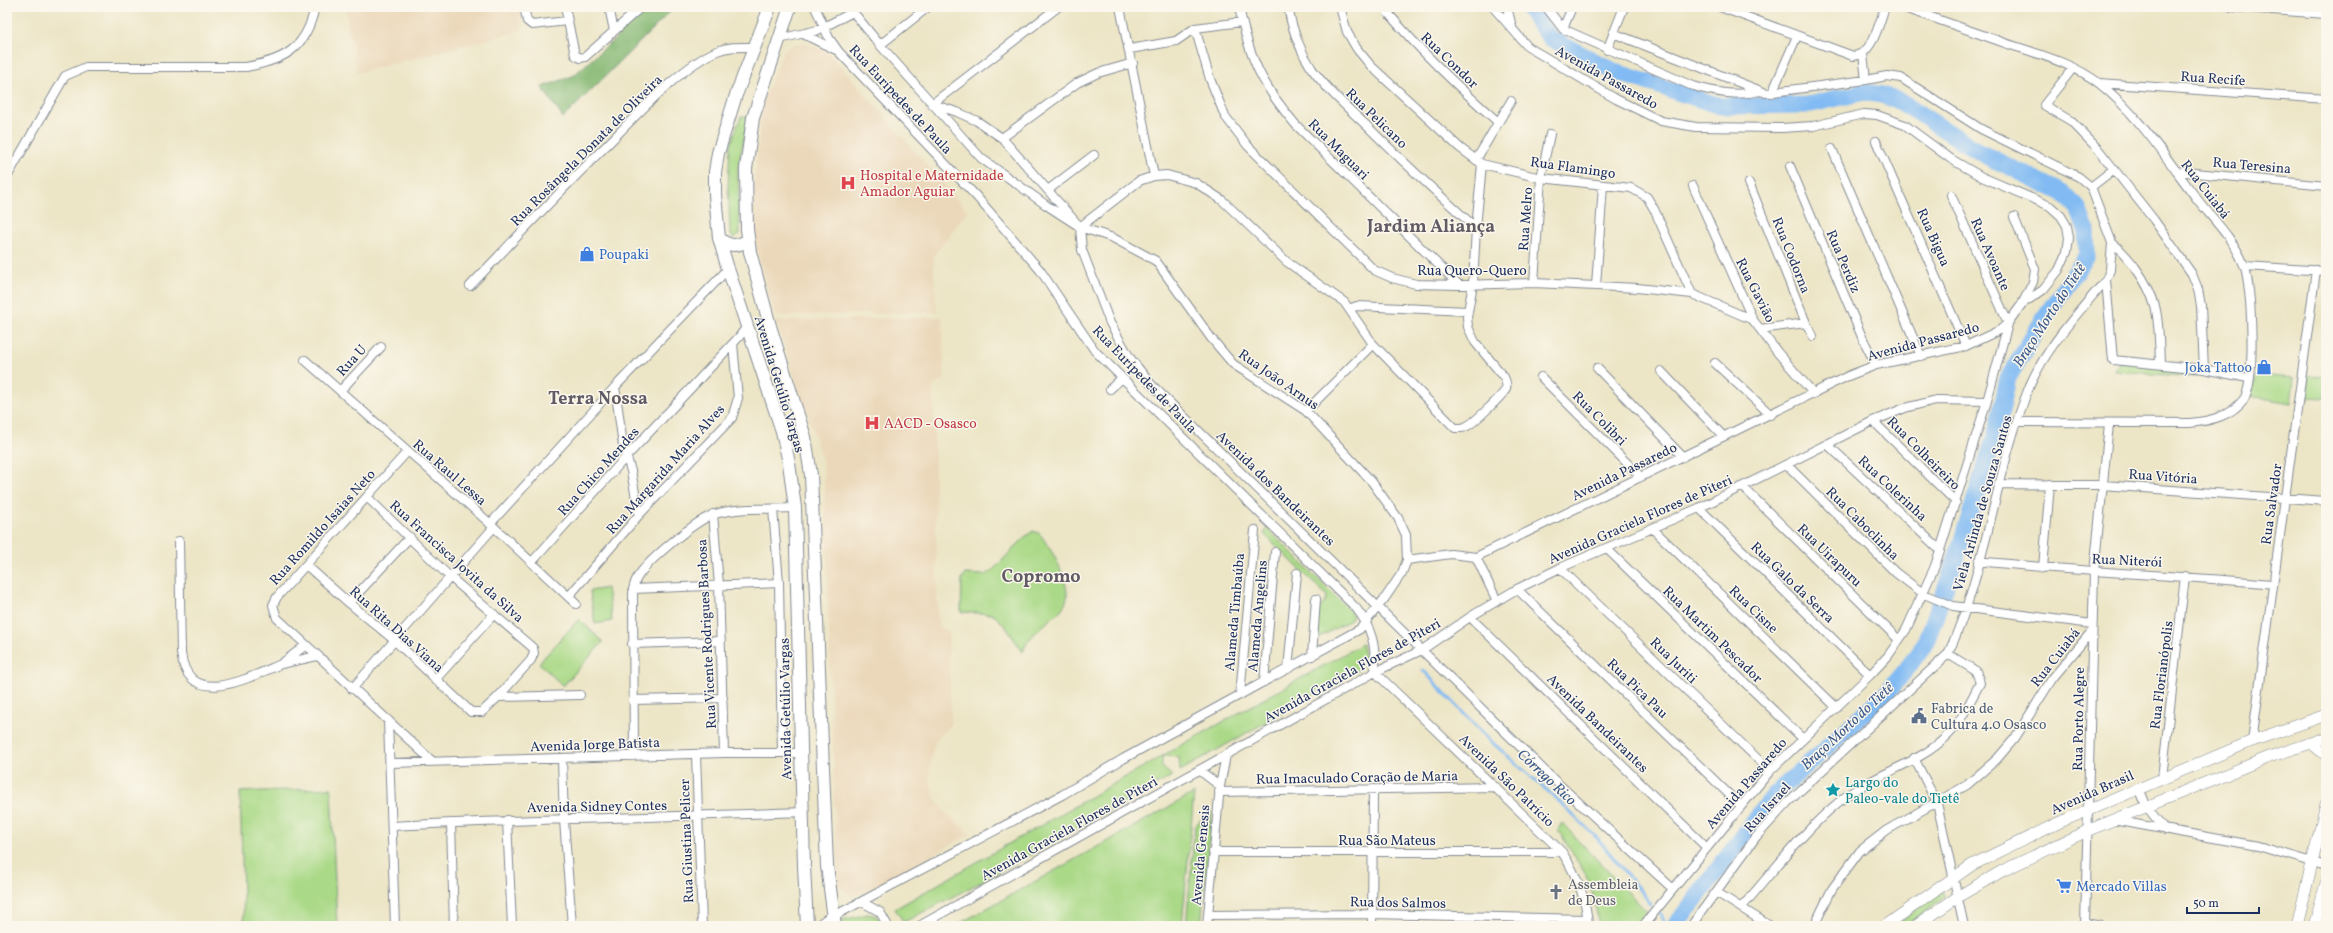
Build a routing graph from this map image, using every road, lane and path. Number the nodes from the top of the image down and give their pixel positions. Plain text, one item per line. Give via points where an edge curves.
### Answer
1 (316, 7) edge
2 (524, 7) edge
3 (565, 7) edge
4 (609, 7) edge
5 (641, 7) edge
6 (770, 7) edge
7 (790, 7) edge
8 (815, 7) edge
9 (928, 7) edge
10 (1058, 7) edge
11 (1120, 7) edge
12 (1239, 7) edge
13 (1288, 7) edge
14 (1340, 7) edge
15 (1493, 7) edge
16 (1506, 7) edge
17 (1546, 7) edge
18 (1572, 7) edge
19 (1624, 7) edge
20 (1720, 7) edge
21 (1885, 7) edge
22 (1902, 7) edge
23 (2230, 7) edge
24 (851, 10) edge
25 (1927, 11) edge
26 (1388, 13) dead end
27 (2326, 14) edge
28 (568, 21) junction
29 (1242, 22) junction
30 (824, 28) junction
31 (1195, 28) junction
32 (1512, 28) junction
33 (1563, 29) junction
34 (614, 31) junction
35 (1613, 33) junction
36 (803, 34) junction
37 (1797, 36) junction
38 (779, 39) junction
39 (880, 45) junction
40 (756, 47) junction
41 (1130, 49) junction
42 (1607, 50) junction
43 (839, 52) junction
44 (1863, 54) junction
45 (1133, 63) junction
46 (2073, 68) junction
47 (1866, 80) junction
48 (2099, 83) junction
49 (1760, 91) junction
50 (1772, 93) junction
51 (2326, 99) edge
52 (1511, 101) dead end
53 (932, 104) junction
54 (1498, 122) junction
55 (1550, 134) dead end
56 (1002, 138) junction
57 (1876, 140) dead end
58 (1832, 149) dead end
59 (1094, 155) dead end
60 (1479, 162) junction
61 (1790, 166) dead end
62 (2114, 169) junction
63 (2176, 171) junction
64 (1154, 176) junction
65 (7, 177) edge
66 (1541, 178) junction
67 (1749, 183) dead end
68 (1603, 185) junction
69 (1693, 186) dead end
70 (2326, 186) edge
71 (2091, 187) junction
72 (1048, 190) junction
73 (1951, 194) dead end
74 (2014, 217) dead end
75 (1080, 227) junction
76 (1476, 228) junction
77 (719, 238) junction
78 (748, 240) junction
79 (2112, 247) junction
80 (2245, 266) junction
81 (728, 269) junction
82 (2316, 270) junction
83 (2326, 271) edge
84 (2106, 280) junction
85 (1534, 283) junction
86 (1473, 284) junction
87 (1459, 285) junction
88 (470, 286) dead end
89 (1596, 286) junction
90 (1692, 294) junction
91 (2022, 304) junction
92 (1350, 308) junction
93 (1467, 311) junction
94 (1753, 320) junction
95 (1806, 323) junction
96 (2008, 323) junction
97 (747, 326) junction
98 (1760, 329) junction
99 (1813, 336) dead end
100 (733, 344) junction
101 (1373, 344) junction
102 (381, 346) dead end
103 (1966, 346) junction
104 (1921, 356) junction
105 (305, 360) dead end
106 (1716, 363) dead end
107 (2160, 364) junction
108 (1876, 365) junction
109 (1597, 368) dead end
110 (2204, 369) junction
111 (1661, 371) dead end
112 (1541, 377) dead end
113 (1122, 378) junction
114 (2248, 378) junction
115 (615, 387) junction
116 (1110, 389) dead end
117 (340, 391) junction
118 (1814, 394) junction
119 (1987, 401) junction
120 (1306, 411) junction
121 (1771, 415) junction
122 (1873, 421) junction
123 (2018, 422) junction
124 (2109, 424) junction
125 (1723, 436) junction
126 (1828, 445) junction
127 (407, 452) junction
128 (626, 457) junction
129 (1683, 457) junction
130 (1788, 466) junction
131 (1641, 477) junction
132 (1998, 484) junction
133 (2050, 484) junction
134 (2102, 485) junction
135 (1743, 487) junction
136 (367, 497) junction
137 (2285, 497) junction
138 (2326, 501) edge
139 (1956, 502) junction
140 (795, 508) junction
141 (1699, 508) junction
142 (773, 509) junction
143 (713, 514) junction
144 (639, 515) junction
145 (492, 526) junction
146 (1653, 529) junction
147 (1255, 530) dead end
148 (410, 537) junction
149 (179, 541) dead end
150 (1606, 548) junction
151 (1940, 550) junction
152 (1275, 552) dead end
153 (1476, 557) junction
154 (1407, 560) junction
155 (1979, 561) junction
156 (532, 562) junction
157 (306, 565) junction
158 (1560, 568) junction
159 (2043, 568) junction
160 (2094, 572) junction
161 (1297, 573) dead end
162 (450, 576) junction
163 (2185, 576) junction
164 (779, 583) junction
165 (2273, 584) junction
166 (719, 585) junction
167 (633, 589) junction
168 (1517, 589) junction
169 (1926, 595) junction
170 (569, 596) junction
171 (1316, 599) dead end
172 (1497, 602) junction
173 (349, 603) junction
174 (576, 604) dead end
175 (1963, 607) junction
176 (1378, 608) junction
177 (494, 614) junction
178 (1470, 617) junction
179 (1367, 622) junction
180 (2092, 628) junction
181 (394, 640) junction
182 (1899, 640) junction
183 (721, 641) junction
184 (632, 644) junction
185 (306, 646) junction
186 (1422, 650) junction
187 (1948, 654) junction
188 (317, 656) junction
189 (1312, 656) junction
190 (282, 664) junction
191 (1288, 669) junction
192 (1375, 672) junction
193 (1870, 675) junction
194 (436, 680) junction
195 (1264, 682) junction
196 (352, 689) junction
197 (580, 695) dead end
198 (1240, 695) junction
199 (498, 697) junction
200 (723, 698) junction
201 (633, 700) junction
202 (1837, 708) junction
203 (2326, 715) edge
204 (388, 720) junction
205 (1802, 738) junction
206 (2326, 738) edge
207 (2252, 742) junction
208 (2311, 742) junction
209 (724, 753) junction
210 (782, 753) junction
211 (800, 753) junction
212 (696, 754) junction
213 (1226, 755) junction
214 (2326, 755) edge
215 (634, 756) junction
216 (562, 759) junction
217 (1916, 760) junction
218 (432, 761) junction
219 (391, 763) junction
220 (1199, 770) junction
221 (1770, 771) junction
222 (2162, 778) junction
223 (1496, 787) junction
224 (2139, 788) junction
225 (1220, 789) junction
226 (1373, 789) junction
227 (1937, 803) junction
228 (2326, 804) edge
229 (1741, 806) junction
230 (2147, 807) junction
231 (2089, 808) junction
232 (802, 812) junction
233 (698, 817) junction
234 (507, 820) junction
235 (564, 820) junction
236 (2112, 820) junction
237 (451, 823) junction
238 (393, 826) junction
239 (2089, 830) junction
240 (2165, 830) junction
241 (1706, 848) junction
242 (1214, 852) junction
243 (1562, 852) junction
244 (1373, 853) junction
245 (2314, 862) junction
246 (2326, 866) edge
247 (1953, 876) junction
248 (2326, 883) edge
249 (1672, 888) junction
250 (1716, 892) junction
251 (1959, 896) junction
252 (862, 902) junction
253 (1741, 908) junction
254 (1372, 914) junction
255 (1208, 915) junction
256 (834, 921) edge
257 (1588, 922) edge
258 (2085, 925) edge
259 (395, 926) edge
260 (454, 926) edge
261 (512, 926) edge
262 (572, 926) edge
263 (702, 926) edge
264 (807, 926) edge
265 (820, 926) edge
266 (888, 926) edge
267 (919, 926) edge
268 (1207, 926) edge
269 (1372, 926) edge
270 (1643, 926) edge
271 (1691, 926) edge
272 (1769, 926) edge
273 (1814, 926) edge
274 (1885, 926) edge
275 (1916, 926) edge
276 (1964, 926) edge
277 (2101, 926) edge
278 (2297, 926) edge
279 (2314, 926) edge

1 - 65 street via 311,27 294,49 273,62 246,67 86,67 65,76
2 - 28 street via 528,21 532,25
3 - 28 street
4 - 34 street
5 - 34 street
6 - 40 main road, Avenida Getúlio Vargas
7 - 38 main road, Avenida Getúlio Vargas
8 - 30 street, Rua Eurípedes de Paula
9 - 39 street
10 - 53 street
11 - 41 street
12 - 29 street, Rua Maguari
13 - 76 street, Rua Pelicano via 1291,26 1313,70 1425,183
14 - 60 street, Rua Flamingo via 1347,32 1371,66 1460,148
15 - 32 street, Avenida Passaredo
16 - 32 street, Avenida Passaredo
17 - 33 street
18 - 33 street
19 - 35 street
20 - 37 street
21 - 44 street via 1872,41
22 - 25 street, Rua Cuiabá
23 - 27 street
24 - 30 street
24 - 39 street
25 - 46 street, Rua Cuiabá
26 - 54 street, Rua Condor via 1414,43
28 - 34 street via 575,55 580,58 585,57
29 - 31 street
29 - 87 street, Rua Maguari via 1258,74 1272,98 1296,125
30 - 36 street
30 - 43 street, Rua Eurípedes de Paula
31 - 41 street via 1176,41
31 - 87 street, Rua Quero-Quero via 1210,79 1225,116 1253,152 1374,270 1416,284
32 - 91 street, Avenida Passaredo via 1528,47 1616,99 1661,121 1696,126 1782,128 1813,126 1864,114 1889,118 1905,125 1951,159 1982,177 2050,206 2061,216 2067,226 2069,238 2064,261 2043,290
33 - 42 street
35 - 42 street
35 - 49 street
36 - 38 street
36 - 43 street
37 - 44 street via 1848,55
37 - 50 street
38 - 78 main road, Avenida Getúlio Vargas via 753,118 746,169
39 - 53 street
40 - 77 main road, Avenida Getúlio Vargas via 736,95 718,153 715,195
40 - 88 street, Rua Rosângela Donata de Oliveira via 733,47 717,52 675,80 573,177
41 - 45 street
42 - 49 street via 1712,92 1750,94
43 - 113 street, Rua Eurípedes de Paula via 976,196 1053,287 1092,347
44 - 47 street
45 - 56 street via 1098,73 1077,83
45 - 64 street
46 - 48 street, Rua Cuiabá
46 - 62 street via 2044,105 2072,121
47 - 50 street
47 - 71 street via 1887,76 1901,78 1981,129 2079,177
48 - 51 street, Rua Recife
48 - 63 street, Rua Cuiabá via 2131,114
49 - 50 street
52 - 54 street
53 - 56 street via 970,118
53 - 75 street via 981,158
54 - 60 street
55 - 66 street, Rua Melro
56 - 72 street
57 - 103 street, Rua Bigua
58 - 104 street
59 - 72 street
60 - 66 street, Rua Flamingo
60 - 76 street
61 - 108 street, Rua Perdiz
62 - 71 street
62 - 110 street via 2192,274 2201,306
63 - 70 street, Rua Teresina
63 - 80 street, Rua Cuiabá via 2231,242
64 - 75 street via 1140,181
64 - 92 street via 1181,178 1209,190 1244,219 1287,262 1332,292
66 - 68 street, Rua Flamingo
66 - 85 street, Rua Melro
67 - 95 street, Rua Codorna
68 - 89 street
68 - 90 street, Rua Flamingo via 1631,188 1646,197 1654,209
69 - 94 street, Rua Gavião
71 - 79 street
72 - 75 street
73 - 96 street, Rua Avoante
74 - 91 street via 2035,273
75 - 120 street, Rua João Arnus via 1113,238 1156,261 1211,338 1233,364
75 - 176 street, Avenida dos Bandeirantes via 1082,250 1098,295 1118,340 1140,372
76 - 86 street
77 - 78 main road via 730,245 742,244
77 - 81 main road, Avenida Getúlio Vargas
78 - 256 main road, Avenida Getúlio Vargas via 770,326 805,438 811,475 827,866
79 - 84 street
79 - 107 street via 2126,256 2154,298
80 - 82 street
80 - 114 street, Rua Cuiabá via 2252,323
81 - 97 main road, Avenida Getúlio Vargas
81 - 115 street
82 - 83 street
82 - 137 street, Rua Salvador
84 - 107 street via 2111,358
84 - 123 street, Viela Arlinda de Souza Santos via 2043,360
85 - 86 street, Rua Quero-Quero
85 - 89 street, Rua Quero-Quero
86 - 87 street, Rua Quero-Quero
86 - 93 street
89 - 90 street, Rua Quero-Quero
90 - 94 street, Rua Quero-Quero
91 - 96 street, Avenida Passaredo
92 - 93 street via 1357,306
92 - 101 street
93 - 101 street via 1468,327 1475,342 1504,377 1506,389 1462,429 1456,428
94 - 98 street, Rua Gavião
95 - 98 street
95 - 99 street, Rua Codorna
96 - 103 street, Avenida Passaredo via 1990,336
96 - 119 street, Avenida Passaredo
97 - 100 street, Rua Chico Mendes
97 - 140 main road, Avenida Getúlio Vargas via 782,431
98 - 118 street, Rua Gavião
100 - 128 street, Rua Chico Mendes
100 - 144 street, Rua Margarida Maria Alves via 738,398 732,418
101 - 120 street
102 - 117 street, Rua U
103 - 104 street, Avenida Passaredo
104 - 108 street, Avenida Passaredo
105 - 117 street, Rua Raul Lessa
106 - 121 street
107 - 110 street
108 - 118 street, Avenida Passaredo
109 - 129 street
110 - 114 street
111 - 125 street
112 - 131 street, Rua Colibri
113 - 116 street
113 - 179 street, Rua Eurípedes de Paula via 1331,581
114 - 124 street, Rua Cuiabá via 2245,398 2231,411 2215,419 2190,423
115 - 128 street
115 - 145 street
117 - 127 street, Rua Raul Lessa
118 - 121 street, Avenida Passaredo
119 - 122 street, Avenida Graciela Flores de Piteri via 1936,400 1905,408
119 - 139 street, Avenida Passaredo
120 - 154 street, Rua João Arnus via 1372,482 1398,518 1406,535
121 - 125 street, Avenida Passaredo
122 - 126 street, Avenida Graciela Flores de Piteri
122 - 139 street, Rua Colheireiro
123 - 124 street, Rua Cuiabá
123 - 132 street, Viela Arlinda de Souza Santos
124 - 134 street, Rua Cuiabá
125 - 129 street, Avenida Passaredo
126 - 130 street, Avenida Graciela Flores de Piteri
126 - 151 street, Rua Colerinha
127 - 136 street, Rua Romildo Isaias Neto
127 - 145 street, Rua Raul Lessa
128 - 144 street
128 - 156 street, Rua Chico Mendes
129 - 131 street, Avenida Passaredo
130 - 135 street, Avenida Graciela Flores de Piteri
130 - 169 street, Rua Caboclinha via 1896,573
131 - 153 street, Avenida Passaredo
132 - 133 street, Rua Vitória
132 - 155 street, Viela Arlinda de Souza Santos
133 - 134 street, Rua Vitória
133 - 159 street
134 - 137 street, Rua Vitória
134 - 160 street, Rua Cuiabá
135 - 141 street, Avenida Graciela Flores de Piteri
135 - 182 street, Rua Uirapuru
136 - 148 street, Rua Francisca Jovita da Silva
136 - 157 street, Rua Romildo Isaias Neto
137 - 138 street, Rua Vitória
137 - 165 street, Rua Salvador
139 - 151 street, Avenida Passaredo
140 - 142 street
140 - 211 main road, Avenida Getúlio Vargas
141 - 146 street, Avenida Graciela Flores de Piteri
141 - 193 street, Rua Galo da Serra
142 - 143 street
142 - 164 street, Avenida Getúlio Vargas
143 - 166 street, Rua Vicente Rodrigues Barbosa
143 - 167 street via 698,522 645,567 636,579
144 - 170 street, Rua Margarida Maria Alves
145 - 156 street, Rua Raul Lessa
145 - 162 street
146 - 150 street, Avenida Graciela Flores de Piteri
146 - 202 street, Rua Cisne
147 - 198 street, Alameda Timbaúba
148 - 162 street, Rua Francisca Jovita da Silva
148 - 173 street
149 - 190 street via 182,653 183,665 189,674 196,682 220,687
150 - 158 street, Avenida Graciela Flores de Piteri
150 - 205 street, Rua Martim Pescador
151 - 169 street, Avenida Passaredo
152 - 195 street, Alameda Angelins
153 - 154 street via 1451,554
153 - 172 street
154 - 176 street, Rua João Arnus via 1402,573
155 - 159 street, Rua Niterói
155 - 175 street, Viela Arlinda de Souza Santos
156 - 170 street, Rua Raul Lessa
157 - 173 street, Rua Rita Dias Viana
157 - 185 street, Rua Romildo Isaias Neto via 276,597 273,605 278,618
158 - 168 street, Avenida Graciela Flores de Piteri
158 - 221 street, Rua Juriti
159 - 160 street, Rua Niterói
160 - 163 street, Rua Niterói
160 - 180 street, Rua Cuiabá
161 - 191 street
162 - 177 street, Rua Francisca Jovita da Silva
162 - 181 street
163 - 165 street, Rua Niterói
163 - 222 street, Rua Florianópolis
164 - 166 street
164 - 210 street, Avenida Getúlio Vargas
165 - 207 street, Rua Salvador
166 - 167 street
166 - 183 street, Rua Vicente Rodrigues Barbosa
167 - 184 street
168 - 172 street, Avenida Graciela Flores de Piteri
168 - 229 street, Rua Pica Pau
169 - 175 street, Rua Caboclinha
169 - 182 street, Avenida Passaredo
170 - 174 street, Rua Raul Lessa
171 - 189 street
172 - 178 street, Avenida Graciela Flores de Piteri
173 - 181 street, Rua Rita Dias Viana
175 - 180 street, Rua Caboclinha
175 - 187 street, Viela Arlinda de Souza Santos
176 - 179 street
176 - 186 street, Avenida dos Bandeirantes
177 - 194 street
177 - 199 street, Rua Francisca Jovita da Silva via 529,644 534,653
178 - 186 street, Avenida Graciela Flores de Piteri
178 - 241 street, Avenida Bandeirantes
179 - 189 street via 1360,629
179 - 192 street, Rua Eurípedes de Paula via 1374,645
180 - 227 street, Rua Cuiabá via 2052,679 2015,738 1998,759 1967,785
180 - 231 street, Rua Porto Alegre
181 - 194 street, Rua Rita Dias Viana
181 - 196 street
182 - 193 street, Avenida Passaredo
183 - 184 street
183 - 200 street, Rua Vicente Rodrigues Barbosa
184 - 201 street
185 - 188 street, Rua Romildo Isaias Neto
185 - 190 street
186 - 192 street, Avenida Graciela Flores de Piteri
186 - 249 street via 1552,778
187 - 217 street via 1976,672 1980,683 1964,713 1946,737
187 - 250 street, Rua Israel via 1788,802 1756,837
188 - 190 street
188 - 196 street, Rua Romildo Isaias Neto
189 - 191 street
191 - 195 street
192 - 213 street, Avenida Graciela Flores de Piteri
192 - 223 street, Avenida São Patrício
193 - 202 street, Avenida Passaredo
194 - 199 street, Rua Rita Dias Viana via 471,712 482,712
195 - 198 street
196 - 204 street, Rua Romildo Isaias Neto
197 - 199 street
198 - 252 street via 1123,759 1062,796
200 - 201 street
200 - 209 street, Rua Vicente Rodrigues Barbosa
201 - 215 street
202 - 205 street, Avenida Passaredo
203 - 207 main road, Avenida Brasil
204 - 218 street, Rua Romildo Isaias Neto
204 - 219 street
205 - 221 street, Avenida Passaredo
206 - 208 main road
207 - 222 main road, Avenida Brasil
208 - 214 main road
208 - 230 main road
209 - 210 street, Avenida Jorge Batista
209 - 212 street, Avenida Jorge Batista
210 - 211 street, Avenida Jorge Batista
211 - 232 main road, Avenida Getúlio Vargas
212 - 215 street, Avenida Jorge Batista
212 - 233 street, Rua Giustina Pelicer
213 - 220 street, Avenida Graciela Flores de Piteri
213 - 225 street, Avenida Genesis
215 - 216 street, Avenida Jorge Batista
216 - 218 street, Avenida Jorge Batista
216 - 235 street
217 - 227 street
217 - 253 street via 1852,791 1826,813
218 - 219 street, Avenida Jorge Batista
219 - 238 street
220 - 225 street, Avenida Genesis
220 - 267 street, Avenida Graciela Flores de Piteri
221 - 229 street, Avenida Passaredo
222 - 224 main road, Avenida Brasil
223 - 226 street, Rua Imaculado Coração de Maria
223 - 243 street, Avenida São Patrício
224 - 230 street
224 - 231 main road, Avenida Brasil
225 - 226 street, Rua Imaculado Coração de Maria
225 - 242 street, Avenida Genesis
226 - 244 street
227 - 247 street
227 - 273 street, Rua Cuiabá via 1887,830 1860,852 1832,888
228 - 245 main road
229 - 241 street, Avenida Passaredo
230 - 236 main road
230 - 240 street
231 - 239 street, Rua Porto Alegre
231 - 247 main road, Avenida Brasil
232 - 233 street, Avenida Sidney Contes
232 - 264 main road, Avenida Getúlio Vargas
233 - 235 street, Avenida Sidney Contes
233 - 263 street, Rua Giustina Pelicer
234 - 235 street, Avenida Sidney Contes
234 - 237 street, Avenida Sidney Contes
234 - 261 street
235 - 262 street
236 - 239 main road
236 - 240 street
237 - 238 street, Avenida Sidney Contes
237 - 260 street
238 - 259 street
239 - 251 main road via 2002,871
239 - 258 street, Rua Porto Alegre
240 - 245 street via 2258,846
241 - 249 street, Avenida Passaredo
242 - 244 street, Rua São Mateus
242 - 255 street, Avenida Genesis
243 - 244 street, Rua São Mateus
243 - 257 street, Avenida São Patrício via 1573,870 1585,903
244 - 254 street
245 - 246 street
245 - 278 main road
247 - 251 street
247 - 274 main road, Avenida Brasil
248 - 279 main road
249 - 270 street, Avenida Passaredo
250 - 253 street
250 - 271 street, Rua Israel
251 - 275 main road
251 - 276 street
252 - 256 street
252 - 266 street via 880,912
253 - 272 street
254 - 255 street, Rua dos Salmos
254 - 257 street, Rua dos Salmos
254 - 269 street
255 - 268 street, Avenida Genesis
256 - 265 main road
258 - 277 street

